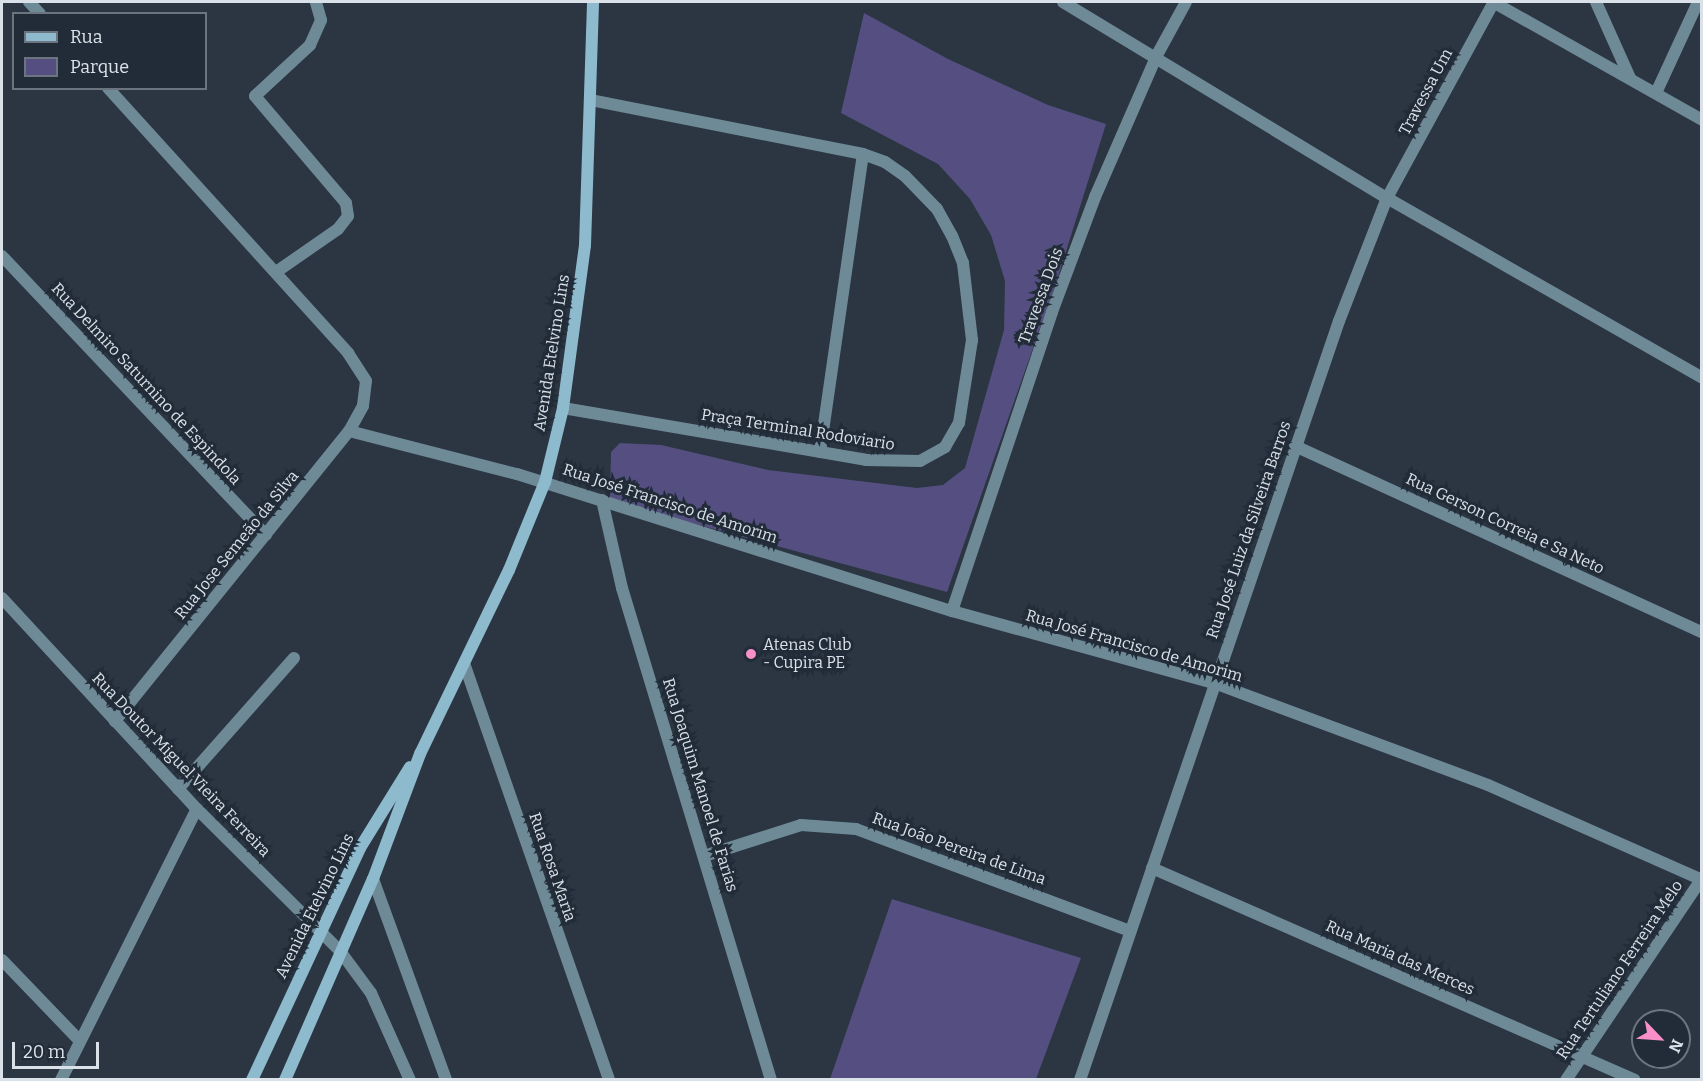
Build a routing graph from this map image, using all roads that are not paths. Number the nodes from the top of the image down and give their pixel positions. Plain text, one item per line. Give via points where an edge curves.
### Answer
1 (316, 2) edge
2 (593, 2) edge
3 (1063, 2) edge
4 (1186, 2) edge
5 (1493, 2) edge
6 (1596, 2) edge
7 (1698, 2) edge
8 (1157, 56) junction
9 (1630, 78) junction
10 (110, 90) edge
11 (1656, 93) junction
12 (591, 100) junction
13 (1701, 120) edge
14 (863, 154) junction
15 (1388, 198) junction
16 (2, 256) edge
17 (276, 272) junction
18 (1701, 378) edge
19 (563, 408) junction
20 (349, 431) junction
21 (1295, 446) junction
22 (820, 452) junction
23 (545, 482) junction
24 (602, 500) junction
25 (266, 535) junction
26 (2, 598) edge
27 (952, 611) junction
28 (1701, 632) edge
29 (294, 658) dead end
30 (465, 666) junction
31 (1214, 683) junction
32 (115, 722) junction
33 (420, 754) junction
34 (178, 789) junction
35 (197, 809) junction
36 (704, 856) junction
37 (1152, 868) junction
38 (373, 879) junction
39 (1701, 879) edge
40 (1130, 931) junction
41 (320, 932) junction
42 (340, 951) junction
43 (2, 960) edge
44 (79, 1040) junction
45 (1582, 1055) junction
46 (61, 1080) edge
47 (252, 1080) edge
48 (285, 1080) edge
49 (410, 1080) edge
50 (446, 1080) edge
51 (609, 1080) edge
52 (771, 1080) edge
53 (1080, 1080) edge
54 (1566, 1080) edge
55 (1635, 1080) edge

1 - 17 street via 321,20 310,45 255,96 346,203 348,216 338,229
2 - 12 main road, Avenida Etelvino Lins
3 - 8 street
4 - 8 street, Travessa Dois
5 - 9 street
5 - 15 street, Travessa Um
6 - 9 street
7 - 11 street
8 - 15 street
8 - 27 street, Travessa Dois via 1095,197 1052,312
9 - 11 street
10 - 17 street
11 - 13 street
12 - 14 street, Praça Terminal Rodoviario
12 - 19 main road, Avenida Etelvino Lins via 585,245
14 - 22 street
14 - 22 street, Praça Terminal Rodoviario via 905,176 937,209 952,236 963,263 971,309 968,384 959,423 945,447 934,456 901,462
15 - 18 street
15 - 21 street, Rua José Luiz da Silveira Barros
16 - 25 street, Rua Delmiro Saturnino de Espindola
17 - 20 street, Rua Jose Semeão da Silva via 362,369 366,381 363,406
19 - 22 street, Praça Terminal Rodoviario
19 - 23 main road, Avenida Etelvino Lins
20 - 23 street, Rua José Francisco de Amorim
20 - 25 street, Rua Jose Semeão da Silva
21 - 28 street, Rua Gerson Correia e Sa Neto
21 - 31 street, Rua José Luiz da Silveira Barros
23 - 24 street, Rua José Francisco de Amorim
23 - 30 main road, Avenida Etelvino Lins
24 - 27 street, Rua José Francisco de Amorim
24 - 36 street, Rua Joaquim Manoel de Farias via 622,588
25 - 32 street, Rua Jose Semeão da Silva
26 - 32 street, Rua Doutor Miguel Vieira Ferreira
27 - 31 street, Rua José Francisco de Amorim
29 - 34 street
30 - 33 main road, Avenida Etelvino Lins
30 - 51 street, Rua Rosa Maria
31 - 37 street, Rua José Luiz da Silveira Barros
31 - 39 street, Rua José Francisco de Amorim via 1488,784
32 - 34 street, Rua Doutor Miguel Vieira Ferreira
33 - 38 main road, Avenida Etelvino Lins
33 - 41 main road, Avenida Etelvino Lins via 378,814
34 - 35 street, Rua Doutor Miguel Vieira Ferreira
35 - 41 street, Rua Doutor Miguel Vieira Ferreira
35 - 44 street
36 - 40 street, Rua João Pereira de Lima via 801,825 856,829
36 - 52 street, Rua Joaquim Manoel de Farias
37 - 40 street, Rua José Luiz da Silveira Barros
37 - 45 street, Rua Maria das Merces
38 - 42 main road, Avenida Etelvino Lins
38 - 50 street
39 - 45 street, Rua Tertuliano Ferreira Melo
40 - 53 street, Rua José Luiz da Silveira Barros
41 - 42 street, Rua Doutor Miguel Vieira Ferreira
41 - 47 main road, Avenida Etelvino Lins
42 - 48 main road, Avenida Etelvino Lins
42 - 49 street, Rua Doutor Miguel Vieira Ferreira via 371,993
43 - 44 street
44 - 46 street
45 - 54 street, Rua Tertuliano Ferreira Melo
45 - 55 street, Rua Maria das Merces

